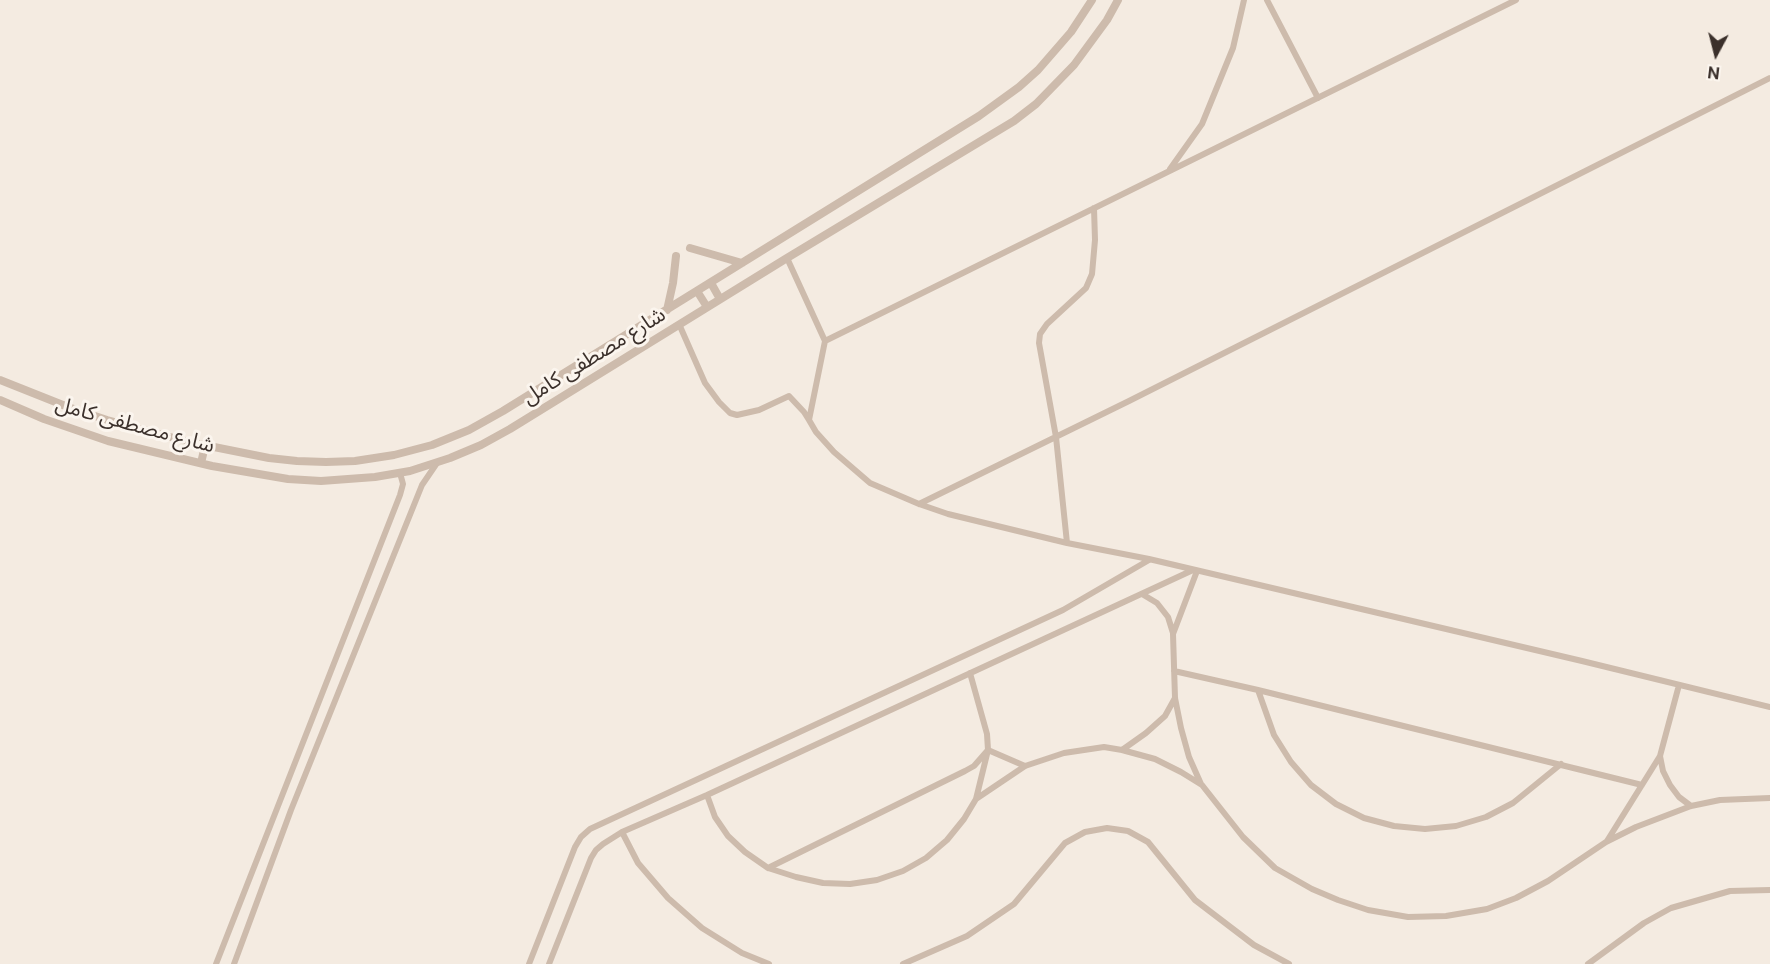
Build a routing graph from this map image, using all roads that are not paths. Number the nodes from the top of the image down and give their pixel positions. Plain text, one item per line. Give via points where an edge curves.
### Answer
1 (1092, 0) edge
2 (1118, 0) edge
3 (1244, 0) edge
4 (1267, 0) edge
5 (1516, 0) edge
6 (1770, 78) edge
7 (1318, 98) junction
8 (1168, 172) junction
9 (1094, 208) junction
10 (690, 248) dead end
11 (676, 256) dead end
12 (787, 258) junction
13 (742, 263) junction
14 (711, 283) junction
15 (697, 291) junction
16 (720, 299) junction
17 (707, 307) junction
18 (667, 310) junction
19 (679, 324) junction
20 (825, 341) junction
21 (0, 380) edge
22 (0, 400) edge
23 (809, 420) junction
24 (1056, 437) junction
25 (205, 446) junction
26 (201, 463) junction
27 (437, 463) junction
28 (400, 473) junction
29 (919, 504) junction
30 (1067, 543) junction
31 (1149, 560) junction
32 (1195, 570) junction
33 (1142, 594) junction
34 (1173, 634) junction
35 (1174, 671) junction
36 (970, 673) junction
37 (1679, 685) junction
38 (1258, 690) junction
39 (1175, 698) junction
40 (1770, 708) edge
41 (988, 750) junction
42 (1122, 750) junction
43 (1660, 756) junction
44 (1561, 764) junction
45 (1025, 766) junction
46 (1642, 784) junction
47 (1202, 785) junction
48 (707, 795) junction
49 (1770, 798) edge
50 (976, 800) junction
51 (1691, 806) junction
52 (622, 832) junction
53 (1606, 842) junction
54 (768, 868) junction
55 (1770, 890) edge
56 (216, 964) edge
57 (234, 964) edge
58 (529, 964) edge
59 (549, 964) edge
60 (769, 964) edge
61 (903, 964) edge
62 (1289, 964) edge
63 (1588, 964) edge

1 - 13 street, شارع مصطفى كامل via 1055,52 1019,87
2 - 12 street, شارع مصطفى كامل via 1074,65 1029,109
3 - 8 street via 1233,48 1203,124
4 - 7 street
5 - 7 street
6 - 24 street
7 - 8 street
8 - 9 street
9 - 20 street
9 - 24 street via 1092,274 1086,288 1040,334
10 - 13 street
11 - 18 street
12 - 16 street, شارع مصطفى كامل
12 - 20 street
13 - 14 street, شارع مصطفى كامل
14 - 15 street, شارع مصطفى كامل
14 - 16 street
15 - 17 street
15 - 18 street, شارع مصطفى كامل
16 - 17 street, شارع مصطفى كامل
17 - 19 street, شارع مصطفى كامل
18 - 25 street, شارع مصطفى كامل via 503,411 432,445 394,455 326,462 269,458
19 - 23 street via 705,383 730,413 759,410 789,396
19 - 27 street, شارع مصطفى كامل via 491,440
20 - 23 street
21 - 25 street, شارع مصطفى كامل via 68,408
22 - 26 street, شارع مصطفى كامل via 86,434
23 - 29 street via 834,452 870,483
24 - 29 street
24 - 30 street
25 - 26 street
26 - 28 street, شارع مصطفى كامل via 321,481
27 - 28 street, شارع مصطفى كامل
27 - 57 street via 419,493 291,810
28 - 56 street via 400,495
29 - 30 street
30 - 31 street
31 - 32 street
31 - 58 street via 1063,610 590,829 575,847
32 - 33 street
32 - 34 street
32 - 37 street
33 - 34 street via 1163,610
33 - 36 street
34 - 35 street
35 - 38 street
35 - 39 street
36 - 41 street
36 - 48 street
37 - 40 street
37 - 43 street
38 - 44 street
38 - 44 street via 1274,735 1290,762 1311,785 1364,818 1394,826 1456,826 1486,817 1513,803
39 - 42 street via 1165,716
39 - 47 street via 1184,738
41 - 45 street
41 - 50 street
41 - 54 street via 965,771
42 - 45 street via 1104,747 1064,753
42 - 47 street via 1155,759
43 - 46 street
43 - 51 street via 1670,785
44 - 46 street
45 - 50 street
46 - 53 street
47 - 53 street via 1243,837 1275,868 1338,900 1408,917 1487,909 1548,881
48 - 52 street
48 - 54 street via 728,836
49 - 51 street via 1720,800
50 - 54 street via 947,840 926,858 877,880 823,883
51 - 53 street
52 - 59 street via 603,844 591,858
52 - 60 street via 638,863 668,898 702,928 742,953
55 - 63 street via 1730,891 1671,908
61 - 62 street via 967,936 1014,904 1065,843 1084,832 1107,828 1128,831 1148,842 1195,900 1254,945

